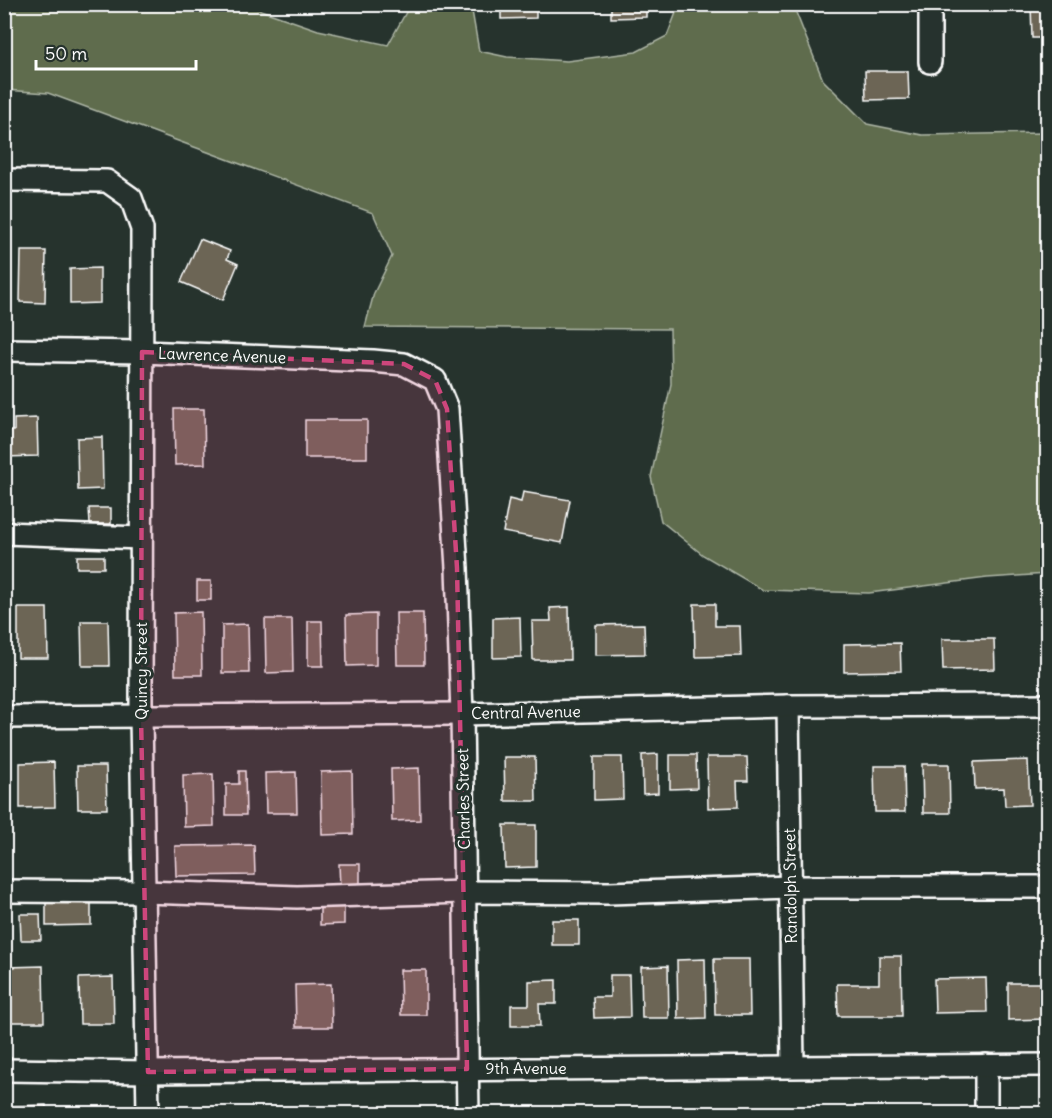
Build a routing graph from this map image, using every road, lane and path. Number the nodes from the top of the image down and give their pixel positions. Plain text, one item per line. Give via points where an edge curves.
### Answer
1 (930, 4) edge
2 (930, 62) dead end
3 (4, 180) edge
4 (4, 350) edge
5 (142, 352) junction
6 (435, 380) joint
7 (4, 533) edge
8 (141, 538) junction
9 (1047, 705) edge
10 (788, 706) junction
11 (462, 714) junction
12 (141, 716) junction
13 (4, 717) edge
14 (790, 887) junction
15 (1047, 887) edge
16 (4, 891) edge
17 (144, 892) junction
18 (464, 892) junction
19 (986, 1065) junction
20 (1047, 1065) edge
21 (793, 1066) junction
22 (467, 1069) junction
23 (4, 1070) edge
24 (148, 1072) junction
25 (148, 1113) edge
26 (468, 1113) edge
27 (986, 1113) edge

1 - 2 street
3 - 5 street, Quincy Street via 107,181 131,198 142,229
4 - 5 street, Lawrence Avenue
5 - 6 street, Lawrence Avenue via 373,361 404,364
5 - 8 street, Quincy Street
6 - 11 street, Charles Street via 447,409
7 - 8 street
8 - 12 street, Quincy Street
9 - 10 street, Central Avenue
10 - 11 street, Central Avenue
10 - 14 street, Randolph Street
11 - 12 street, Central Avenue
11 - 18 street, Charles Street
12 - 13 street, Central Avenue
12 - 17 street, Quincy Street
14 - 15 street
14 - 18 street via 609,893
14 - 21 street, Randolph Street
16 - 17 street
17 - 18 street via 297,897
17 - 24 street, Quincy Street
18 - 22 street, Charles Street
19 - 20 street, 9th Avenue
19 - 21 street, 9th Avenue
19 - 27 street
21 - 22 street, 9th Avenue
22 - 24 street, 9th Avenue
22 - 26 street, Charles Street
23 - 24 street, 9th Avenue
24 - 25 street, Quincy Street

